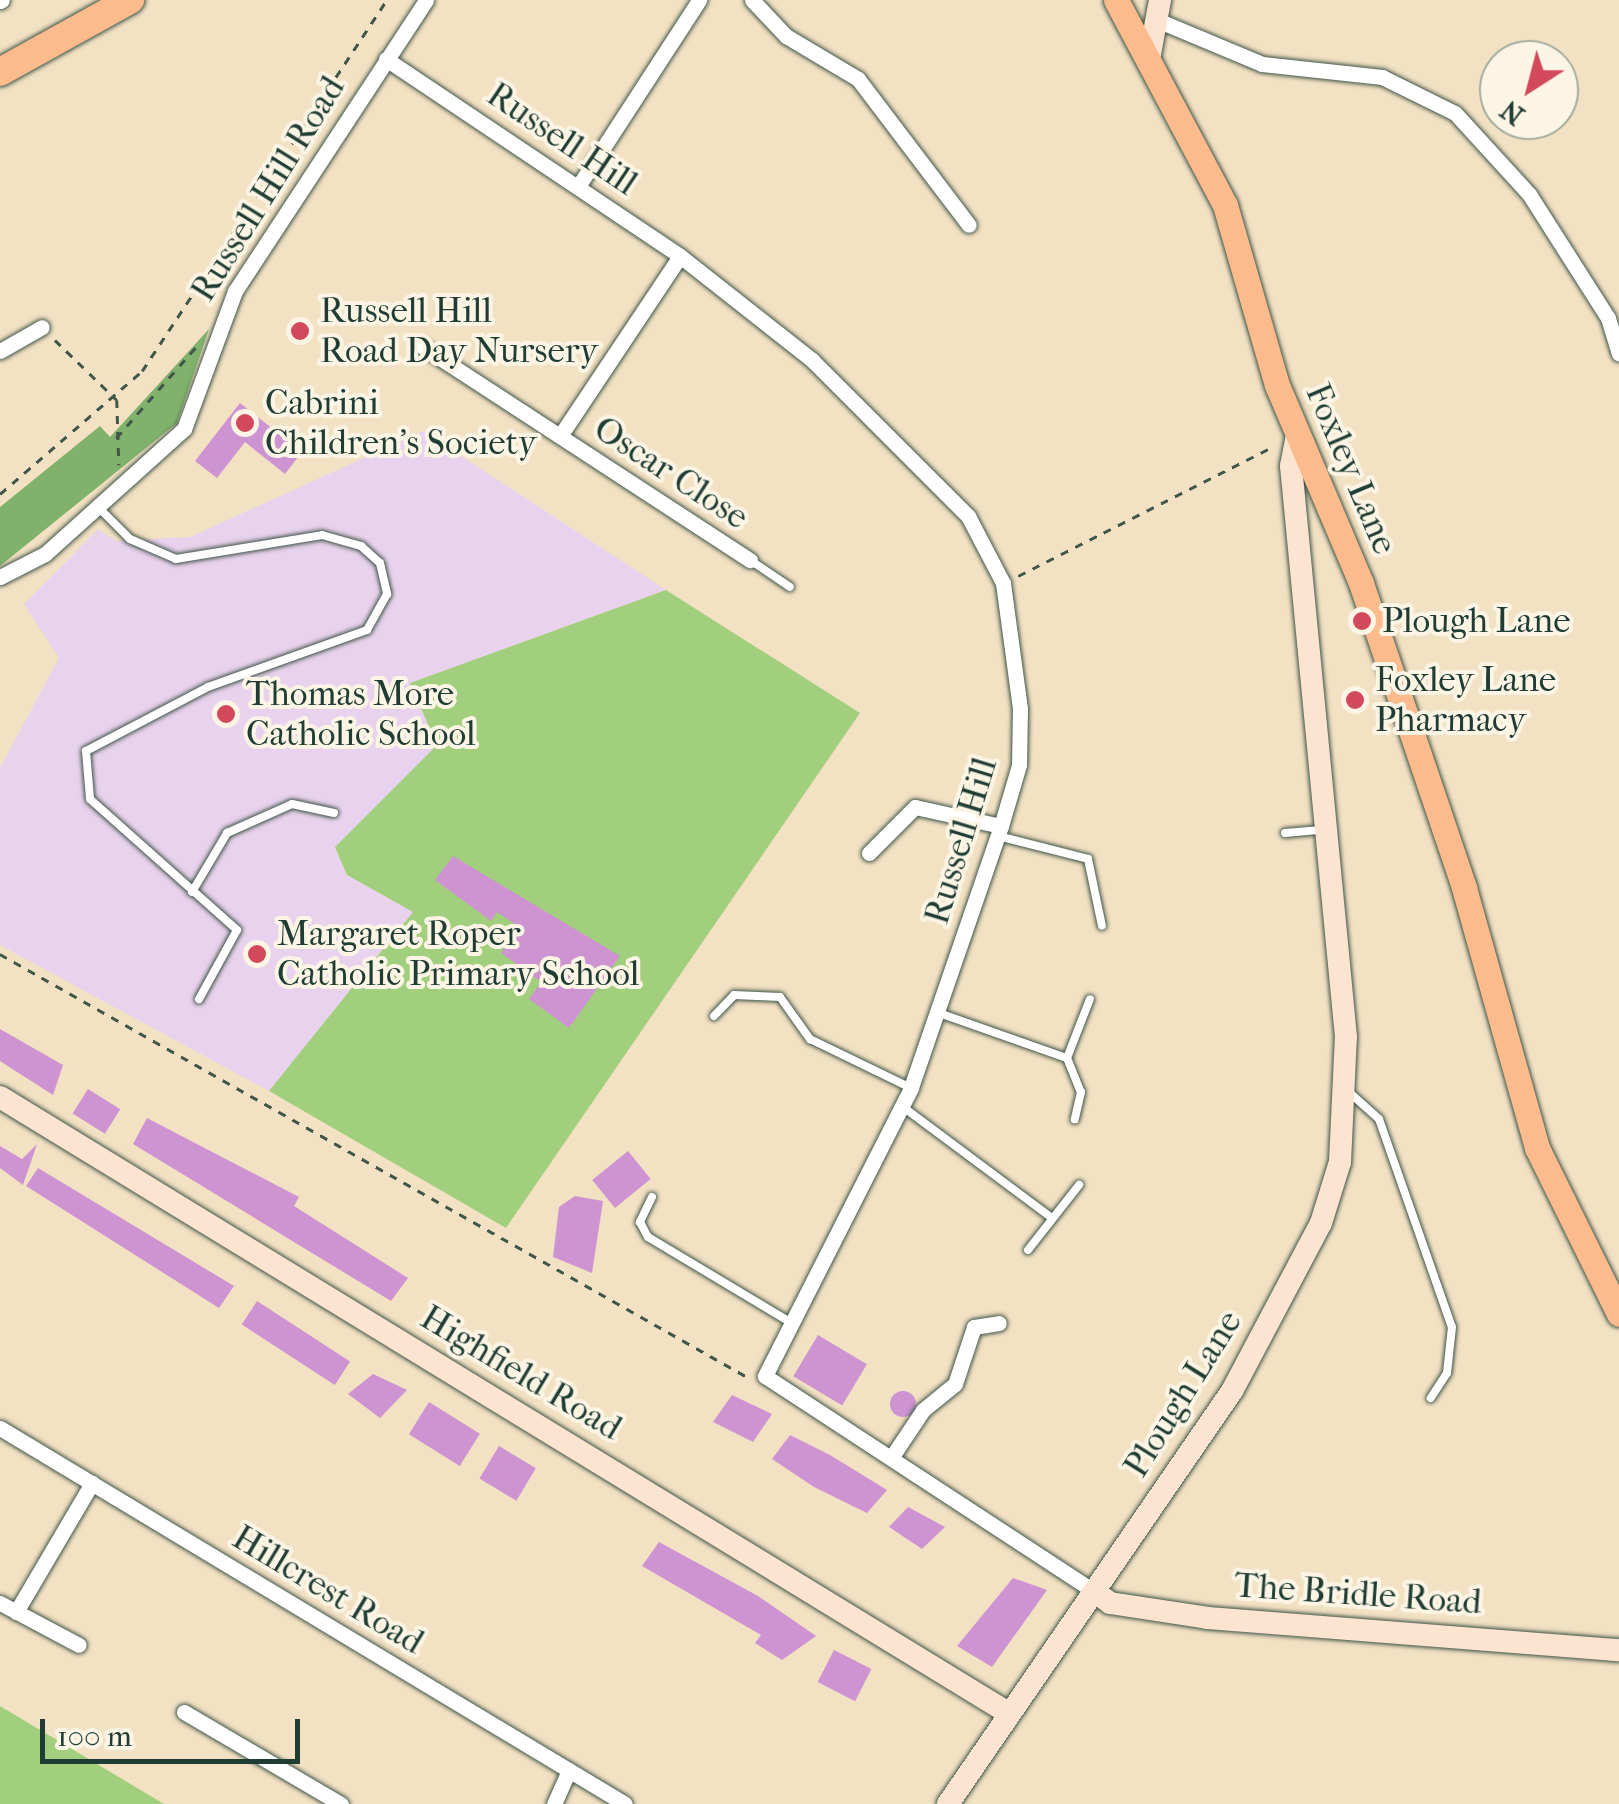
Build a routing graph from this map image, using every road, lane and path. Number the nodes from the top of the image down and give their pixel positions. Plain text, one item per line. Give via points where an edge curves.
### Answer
1 (130, 0) edge
2 (387, 0) edge
3 (426, 0) edge
4 (698, 0) edge
5 (752, 0) edge
6 (1116, 0) edge
7 (1159, 10) edge
8 (1150, 54) junction
9 (386, 59) junction
10 (0, 72) edge
11 (579, 185) junction
12 (969, 225) dead end
13 (680, 256) junction
14 (1614, 321) edge
15 (42, 328) joint
16 (215, 329) junction
17 (420, 345) dead end
18 (0, 352) edge
19 (1619, 353) edge
20 (118, 400) junction
21 (1297, 434) junction
22 (560, 436) junction
23 (115, 439) junction
24 (123, 486) junction
25 (0, 494) edge
26 (99, 508) junction
27 (750, 560) joint
28 (3, 576) edge
29 (1003, 583) junction
30 (790, 588) dead end
31 (334, 813) dead end
32 (1331, 830) junction
33 (999, 831) junction
34 (1285, 832) dead end
35 (869, 854) dead end
36 (192, 892) junction
37 (1102, 926) dead end
38 (0, 954) edge
39 (199, 999) dead end
40 (1090, 999) dead end
41 (939, 1013) junction
42 (714, 1016) dead end
43 (1068, 1058) junction
44 (910, 1088) junction
45 (1346, 1090) junction
46 (0, 1097) edge
47 (902, 1106) junction
48 (1076, 1119) dead end
49 (1080, 1185) dead end
50 (652, 1196) dead end
51 (1052, 1218) junction
52 (1028, 1250) dead end
53 (1619, 1314) edge
54 (790, 1322) junction
55 (999, 1323) dead end
56 (765, 1376) junction
57 (1431, 1398) dead end
58 (0, 1428) edge
59 (894, 1455) junction
60 (92, 1483) junction
61 (1095, 1592) junction
62 (0, 1603) edge
63 (16, 1612) junction
64 (80, 1645) dead end
65 (1619, 1650) edge
66 (1005, 1711) junction
67 (184, 1712) dead end
68 (569, 1770) junction
69 (341, 1804) edge
70 (554, 1804) edge
71 (625, 1804) edge
72 (948, 1804) edge

1 - 10 highway
2 - 20 path
3 - 9 street, Russell Hill Road
4 - 11 street
5 - 12 street via 786,36 858,79
6 - 8 main road, Foxley Lane
7 - 8 street
7 - 14 street via 1262,64 1382,78 1455,113 1506,161
8 - 21 main road, Foxley Lane via 1225,206
9 - 11 street, Russell Hill
9 - 16 street, Russell Hill Road
11 - 13 street, Russell Hill
13 - 22 street, Oscar Close
13 - 29 street, Russell Hill via 902,442 968,516
14 - 19 street
15 - 18 street
15 - 20 path
16 - 23 path
16 - 24 street, Russell Hill Road via 206,381 184,429
17 - 22 street, Oscar Close
20 - 23 path
20 - 25 path
21 - 29 path
21 - 32 street, Plough Lane via 1293,482
21 - 53 main road, Foxley Lane via 1416,744 1537,1148
22 - 27 street, Oscar Close
23 - 24 path
24 - 26 street, Russell Hill Road
26 - 28 street, Russell Hill Road
26 - 36 lane via 130,539 176,559 322,535 361,546 380,563 388,594 367,630 208,687 86,751 90,798
27 - 30 lane
29 - 33 street, Russell Hill via 1020,708 1018,766
31 - 36 lane via 292,804 226,833
32 - 34 lane
32 - 45 street, Plough Lane
33 - 35 street via 916,808
33 - 37 lane via 1088,859
33 - 41 street, Russell Hill
36 - 39 lane via 237,930
38 - 56 path via 740,1379
40 - 43 lane
41 - 43 lane
41 - 44 street, Russell Hill
42 - 44 lane via 734,995 780,996 810,1040
43 - 48 lane via 1081,1092
44 - 47 street, Russell Hill
45 - 57 lane via 1379,1120 1452,1327 1447,1373
45 - 61 street, Plough Lane via 1340,1162 1321,1223 1232,1392
46 - 66 street, Highfield Road
47 - 51 lane
47 - 54 street, Russell Hill
49 - 51 lane
50 - 54 lane via 640,1222 648,1237
51 - 52 lane
54 - 56 street, Russell Hill
55 - 59 street via 989,1320 962,1343 955,1384 923,1410
56 - 59 street
58 - 60 street, Hillcrest Road
59 - 61 street
60 - 63 street
60 - 68 street, Hillcrest Road
61 - 65 street, The Bridle Road via 1110,1603 1208,1618
61 - 66 street, Plough Lane
62 - 63 street
63 - 64 street
66 - 72 street, Plough Lane
67 - 69 street
68 - 70 street
68 - 71 street, Hillcrest Road

